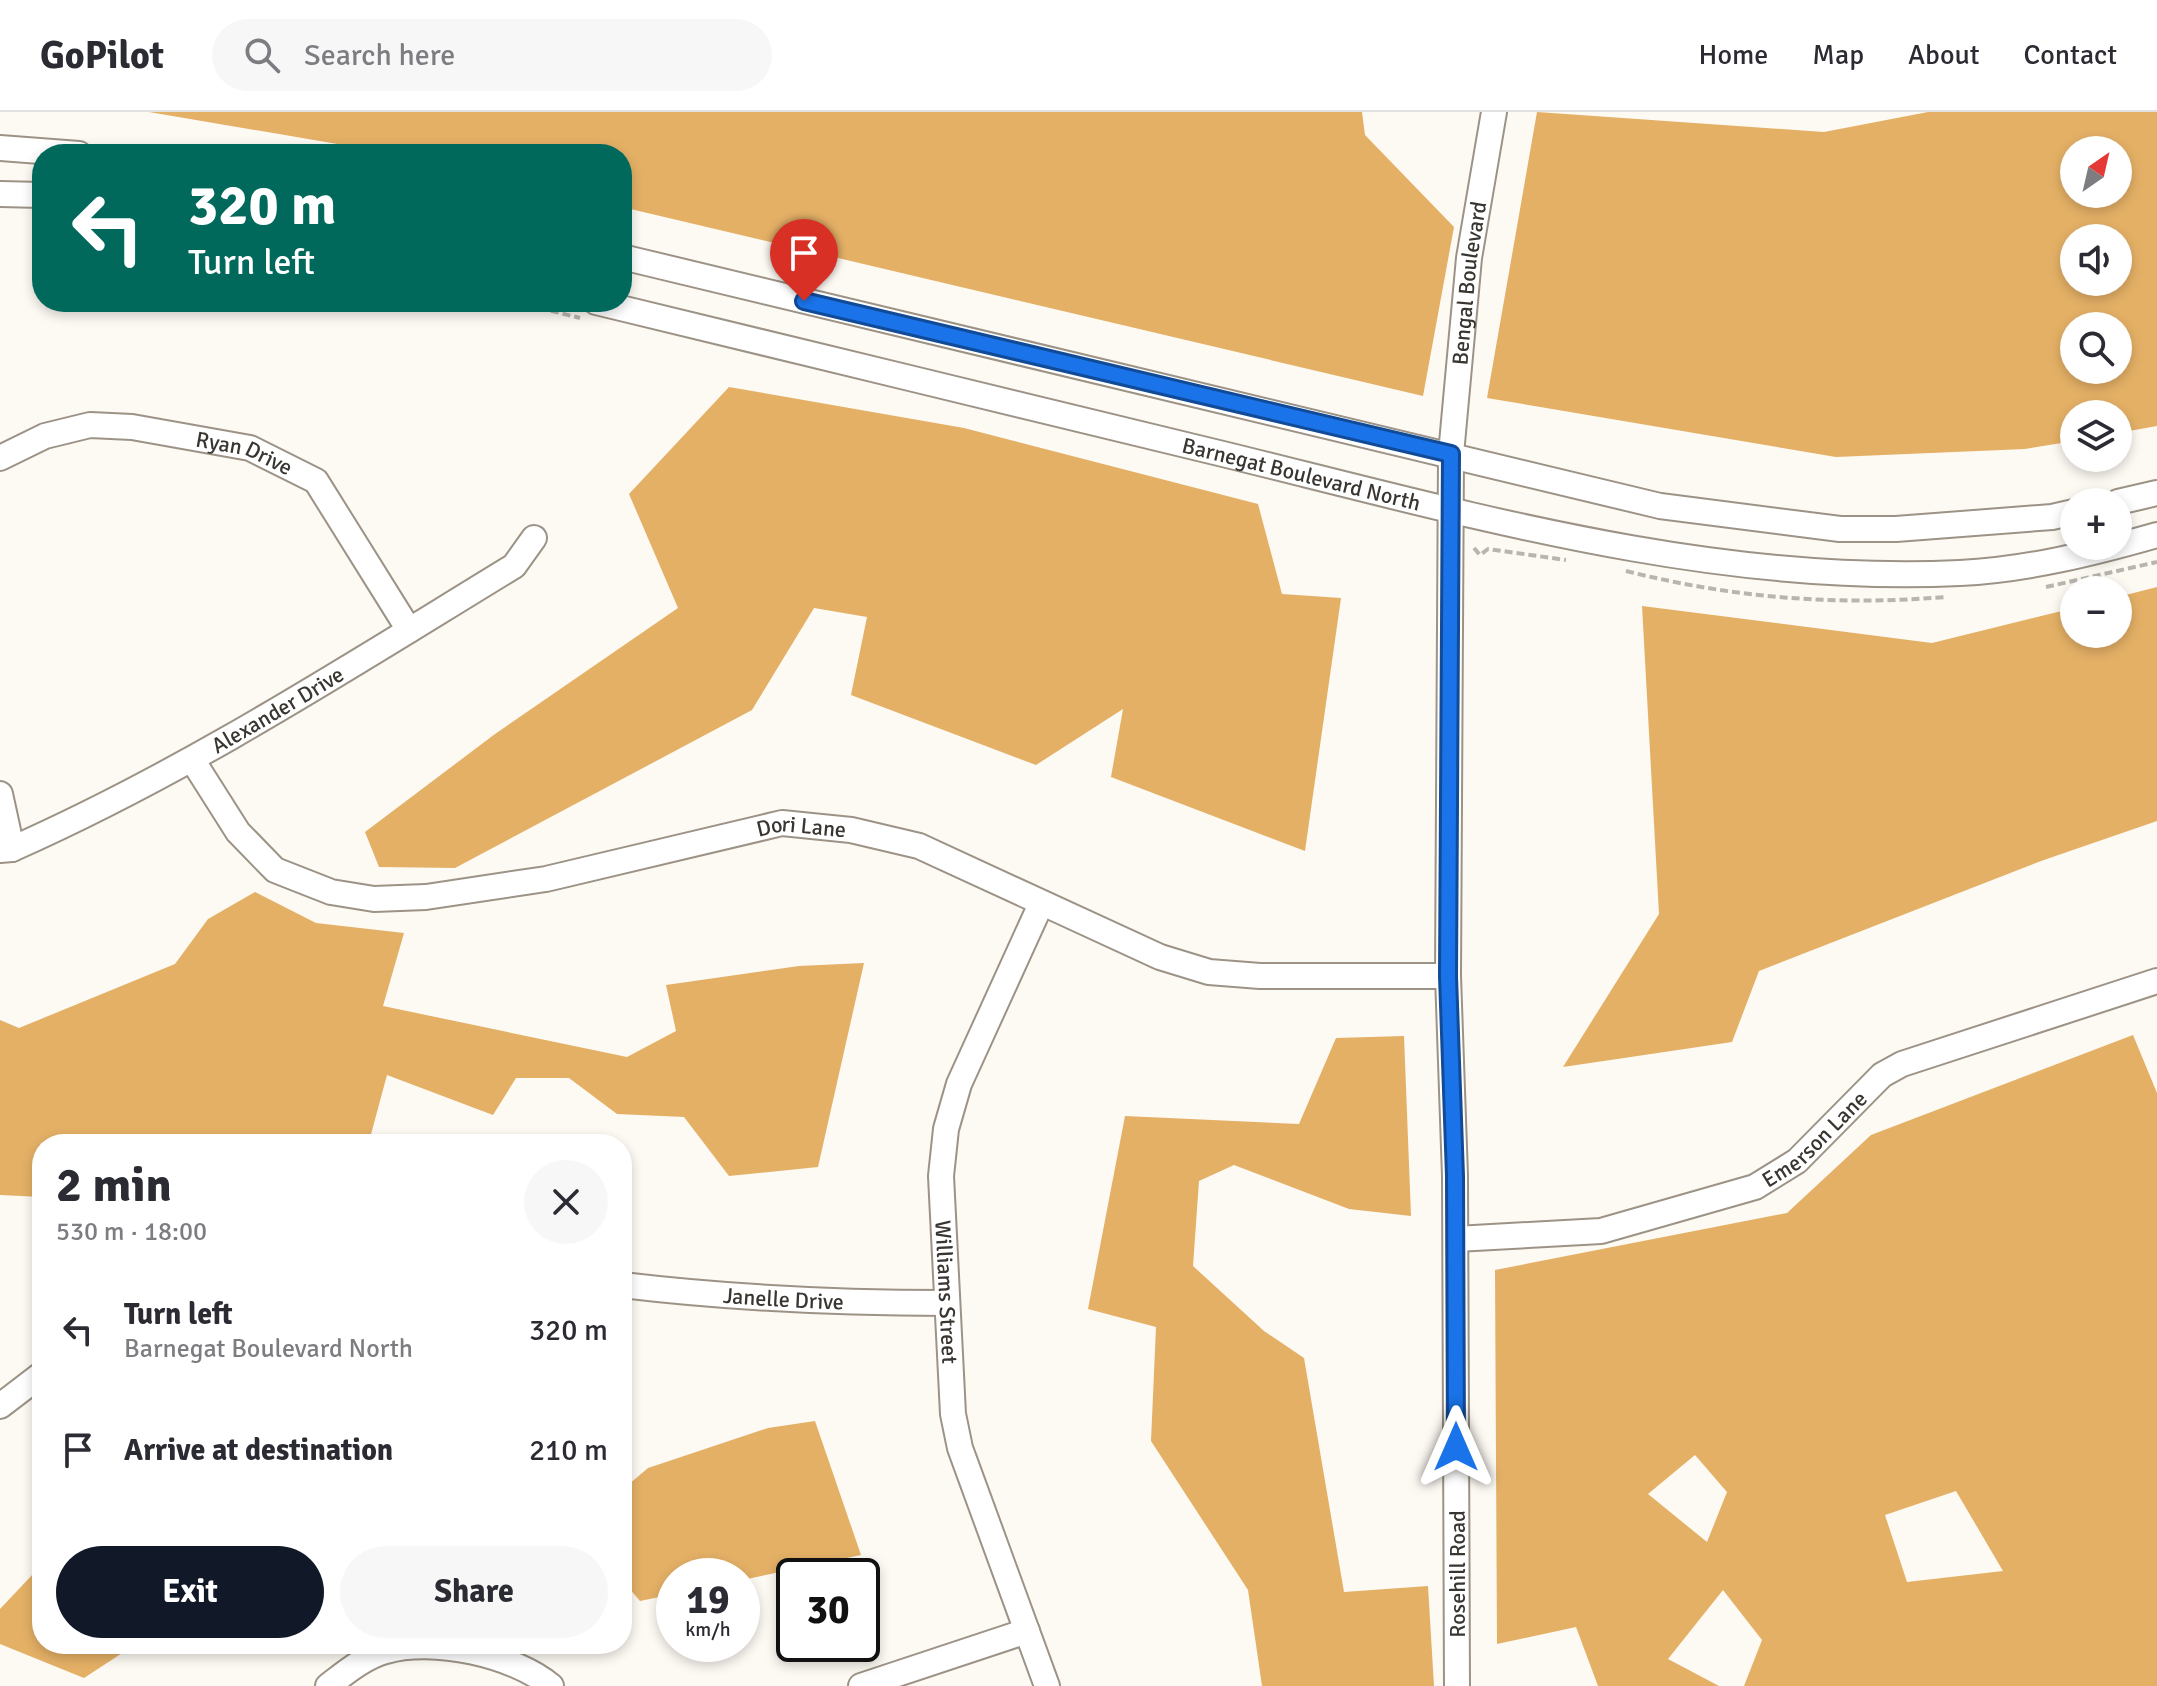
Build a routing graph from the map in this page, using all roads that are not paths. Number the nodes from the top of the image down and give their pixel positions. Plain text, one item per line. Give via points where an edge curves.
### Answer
1 (1494, 112) edge
2 (0, 148) edge
3 (32, 150) edge
4 (0, 194) edge
5 (32, 195) edge
6 (632, 259) edge
7 (632, 311) edge
8 (1451, 454) junction
9 (0, 458) edge
10 (2157, 493) edge
11 (2132, 499) edge
12 (1454, 511) junction
13 (2060, 515) edge
14 (2157, 535) edge
15 (534, 538) dead end
16 (409, 630) junction
17 (193, 761) junction
18 (0, 794) edge
19 (6, 850) edge
20 (1041, 904) junction
21 (1448, 976) junction
22 (2157, 981) edge
23 (1456, 1239) junction
24 (632, 1286) edge
25 (947, 1303) junction
26 (32, 1382) edge
27 (0, 1406) edge
28 (1027, 1631) junction
29 (378, 1654) edge
30 (484, 1654) edge
31 (328, 1686) edge
32 (551, 1686) edge
33 (861, 1686) edge
34 (1047, 1686) edge
35 (1457, 1686) edge

1 - 8 street, Bengal Boulevard via 1469,258
2 - 3 street
4 - 5 street
6 - 8 street
7 - 12 street, Barnegat Boulevard North
8 - 12 street, Rosehill Road
8 - 13 street via 1660,506 1813,526 1896,529
9 - 16 street, Ryan Drive via 45,436 90,425 250,448 316,481
10 - 11 street
12 - 14 street, Barnegat Boulevard North via 1710,562 1838,575 1965,573 2098,552
12 - 21 street, Rosehill Road
15 - 16 street, Alexander Drive via 514,566
16 - 17 street, Alexander Drive
17 - 19 street, Alexander Drive
17 - 20 street, Dori Lane via 238,832 275,870 331,892 374,899 426,897 546,879 782,823 851,830 919,846
18 - 19 street
20 - 21 street, Dori Lane via 1160,957 1209,972
20 - 25 street, Williams Street via 959,1084 946,1129 941,1176
21 - 23 street, Rosehill Road
22 - 23 street, Emerson Lane via 1902,1064 1882,1075 1797,1161 1755,1187 1601,1231
23 - 35 street, Rosehill Road
24 - 25 street, Janelle Drive via 728,1298
25 - 28 street, Williams Street via 960,1448
26 - 27 street
28 - 33 street
28 - 34 street, Williams Street
29 - 31 street
30 - 32 street via 513,1663

